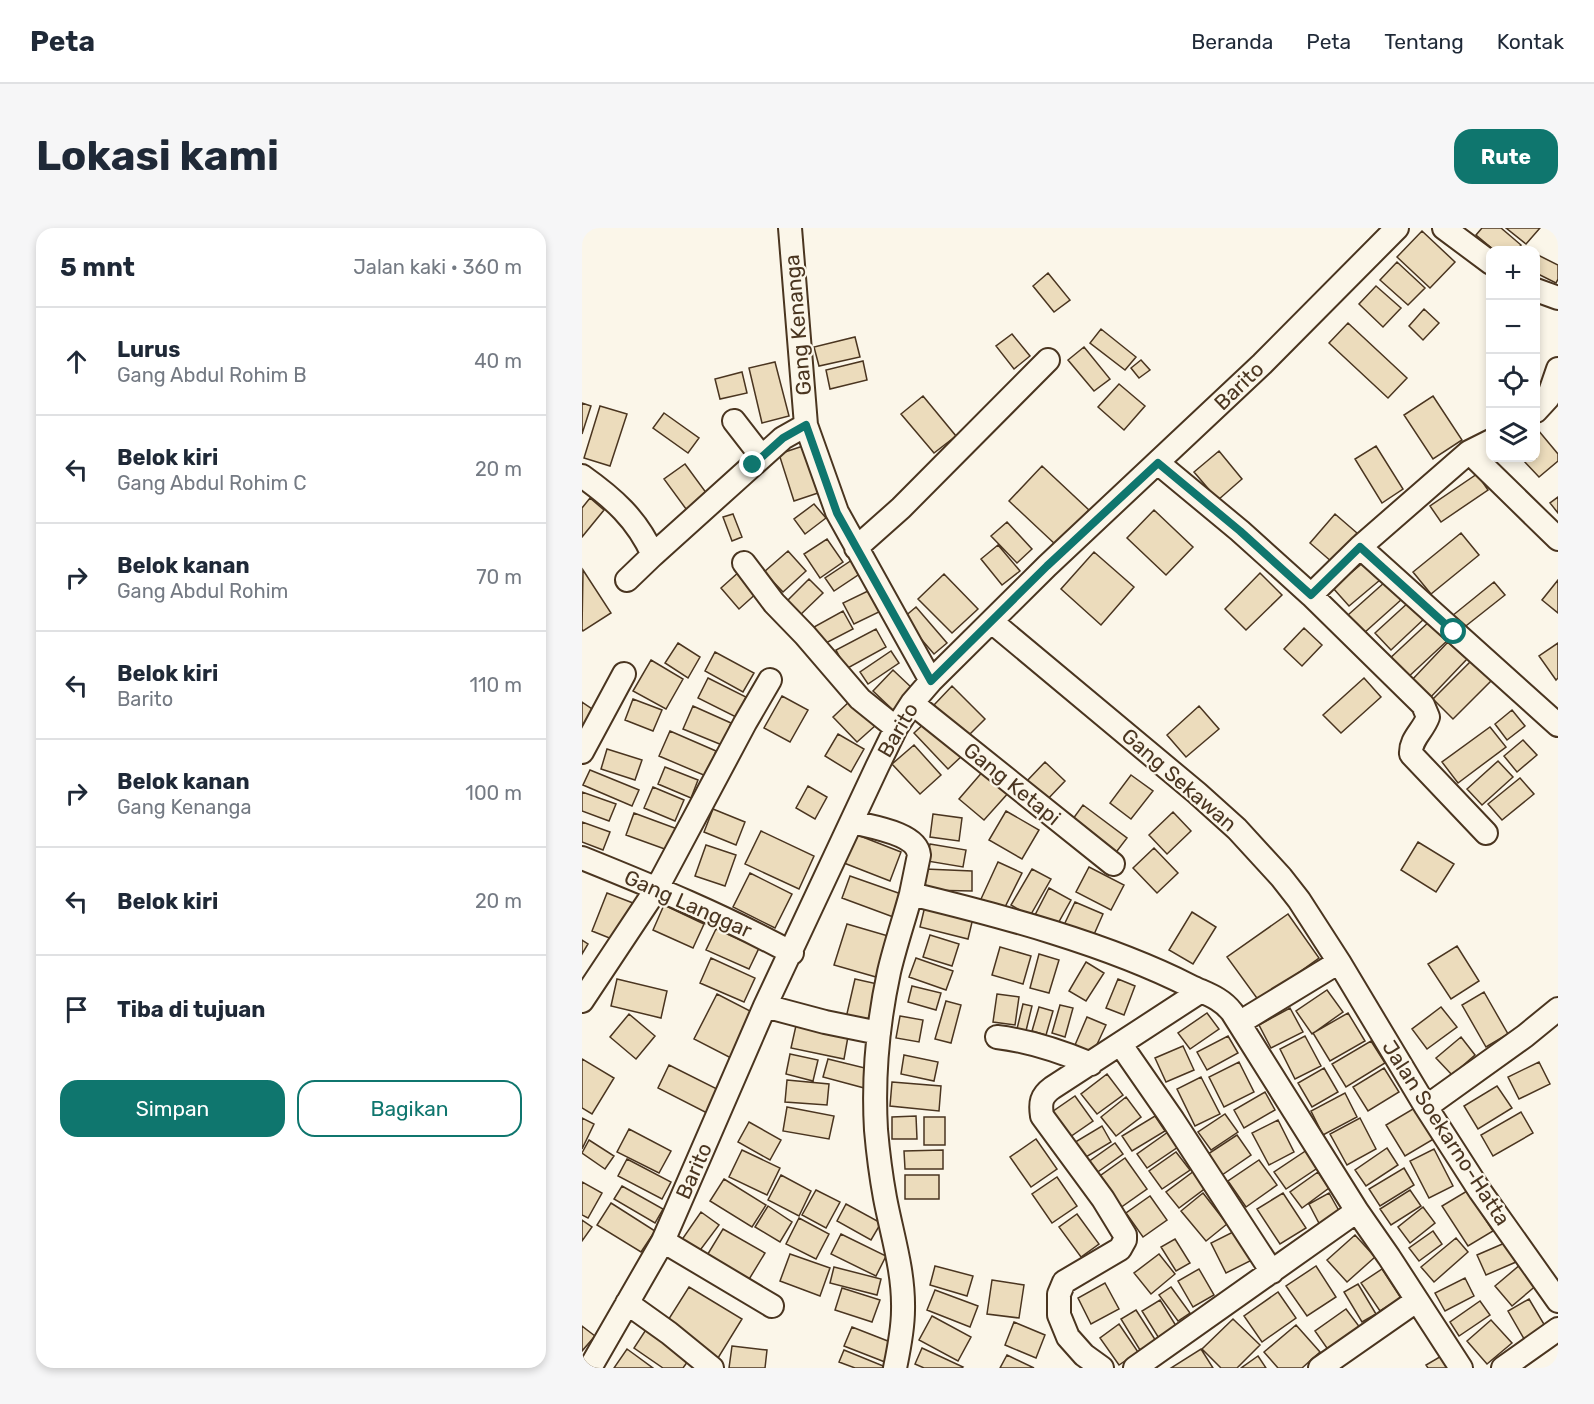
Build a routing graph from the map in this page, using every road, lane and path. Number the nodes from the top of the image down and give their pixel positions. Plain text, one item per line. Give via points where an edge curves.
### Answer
1 (789, 228) edge
2 (1397, 228) edge
3 (1444, 228) edge
4 (1486, 259) edge
5 (1540, 291) edge
6 (1558, 297) edge
7 (1048, 360) dead end
8 (1558, 369) edge
9 (1547, 403) edge
10 (734, 421) dead end
11 (806, 425) junction
12 (1486, 444) edge
13 (1469, 452) junction
14 (762, 457) junction
15 (1158, 463) junction
16 (582, 476) edge
17 (1558, 539) edge
18 (1360, 547) junction
19 (856, 548) junction
20 (653, 555) junction
21 (744, 563) dead end
22 (627, 580) dead end
23 (1311, 595) junction
24 (992, 622) junction
25 (624, 674) dead end
26 (770, 680) dead end
27 (931, 681) junction
28 (912, 703) junction
29 (1558, 725) edge
30 (896, 728) junction
31 (582, 752) edge
32 (852, 822) junction
33 (1486, 833) dead end
34 (582, 858) edge
35 (1113, 864) dead end
36 (657, 888) junction
37 (911, 894) junction
38 (792, 953) junction
39 (1339, 962) junction
40 (1201, 991) junction
41 (582, 1001) edge
42 (765, 1006) junction
43 (1558, 1009) edge
44 (1239, 1023) junction
45 (879, 1033) junction
46 (997, 1037) dead end
47 (1120, 1045) junction
48 (1091, 1064) junction
49 (1426, 1107) junction
50 (1357, 1211) junction
51 (663, 1240) junction
52 (1272, 1272) junction
53 (1416, 1301) junction
54 (1558, 1301) edge
55 (627, 1303) junction
56 (772, 1306) dead end
57 (1558, 1329) edge
58 (1349, 1360) edge
59 (590, 1368) edge
60 (712, 1368) edge
61 (895, 1368) edge
62 (1102, 1368) edge
63 (1135, 1368) edge
64 (1320, 1368) edge
65 (1461, 1368) edge
66 (1503, 1368) edge

1 - 11 street, Gang Kenanga
2 - 15 street, Barito
3 - 4 street
5 - 6 street
7 - 19 street
8 - 9 street
10 - 14 street
11 - 14 street via 783,438
11 - 19 street, Gang Kenanga via 837,513
12 - 13 street
13 - 17 street
13 - 18 street
14 - 20 street
15 - 23 street
15 - 24 street, Barito
16 - 20 street via 613,499
18 - 23 street
18 - 29 street
19 - 27 street, Gang Kenanga
20 - 22 street
21 - 30 street via 774,603 860,699
23 - 33 street via 1424,705 1428,717 1411,744 1411,754
24 - 27 street, Barito
24 - 39 street, Gang Sekawan via 1237,829 1293,892
25 - 31 street
26 - 36 street
27 - 28 street, Barito
28 - 30 street, Barito
28 - 35 street, Gang Ketapi
30 - 32 street, Barito
32 - 37 street via 912,841 919,855
32 - 38 street, Barito
34 - 36 street, Gang Langgar
36 - 38 street, Gang Langgar
36 - 41 street
37 - 40 street via 1050,931 1165,973
37 - 45 street
38 - 42 street, Barito
39 - 44 street
39 - 49 street, Jalan Soekarno-Hatta
40 - 44 street via 1223,1001
40 - 47 street
42 - 45 street
42 - 51 street, Barito
43 - 49 street
44 - 50 street
45 - 61 street via 876,1128 885,1200 899,1259 903,1309
46 - 48 street via 1058,1050
47 - 48 street
47 - 52 street
48 - 62 street via 1045,1094 1041,1107 1042,1116 1125,1235 1120,1249 1064,1282 1059,1294 1059,1315 1068,1337
49 - 54 street, Jalan Soekarno-Hatta
50 - 52 street
50 - 53 street
51 - 55 street, Barito
51 - 56 street
52 - 63 street
53 - 58 street
53 - 65 street
55 - 59 street, Barito
55 - 60 street
57 - 66 street
58 - 64 street

